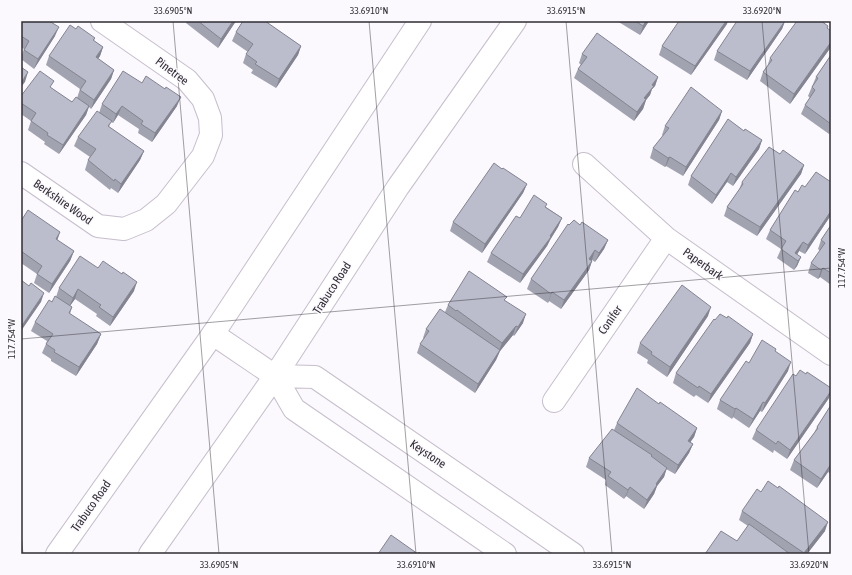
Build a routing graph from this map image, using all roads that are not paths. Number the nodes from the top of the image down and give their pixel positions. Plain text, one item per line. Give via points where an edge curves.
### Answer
1 (102, 21) edge
2 (420, 21) edge
3 (515, 21) edge
4 (584, 164) dead end
5 (21, 173) edge
6 (184, 182) joint
7 (666, 238) junction
8 (213, 334) junction
9 (831, 354) edge
10 (275, 376) junction
11 (554, 401) dead end
12 (57, 554) edge
13 (150, 554) edge
14 (505, 554) edge
15 (574, 554) edge

1 - 6 street, Pinetree via 187,80 203,99 210,118 211,135 203,156
2 - 8 street, Trabuco Road
3 - 10 street, Trabuco Road via 398,186
4 - 7 street, Paperbark
5 - 6 street, Berkshire Wood via 98,226 124,229 146,220 166,204
7 - 9 street, Paperbark
7 - 11 street, Conifer
8 - 10 street
8 - 12 street, Trabuco Road
10 - 13 street, Trabuco Road
10 - 14 street via 294,409
10 - 15 street, Keystone via 315,377

